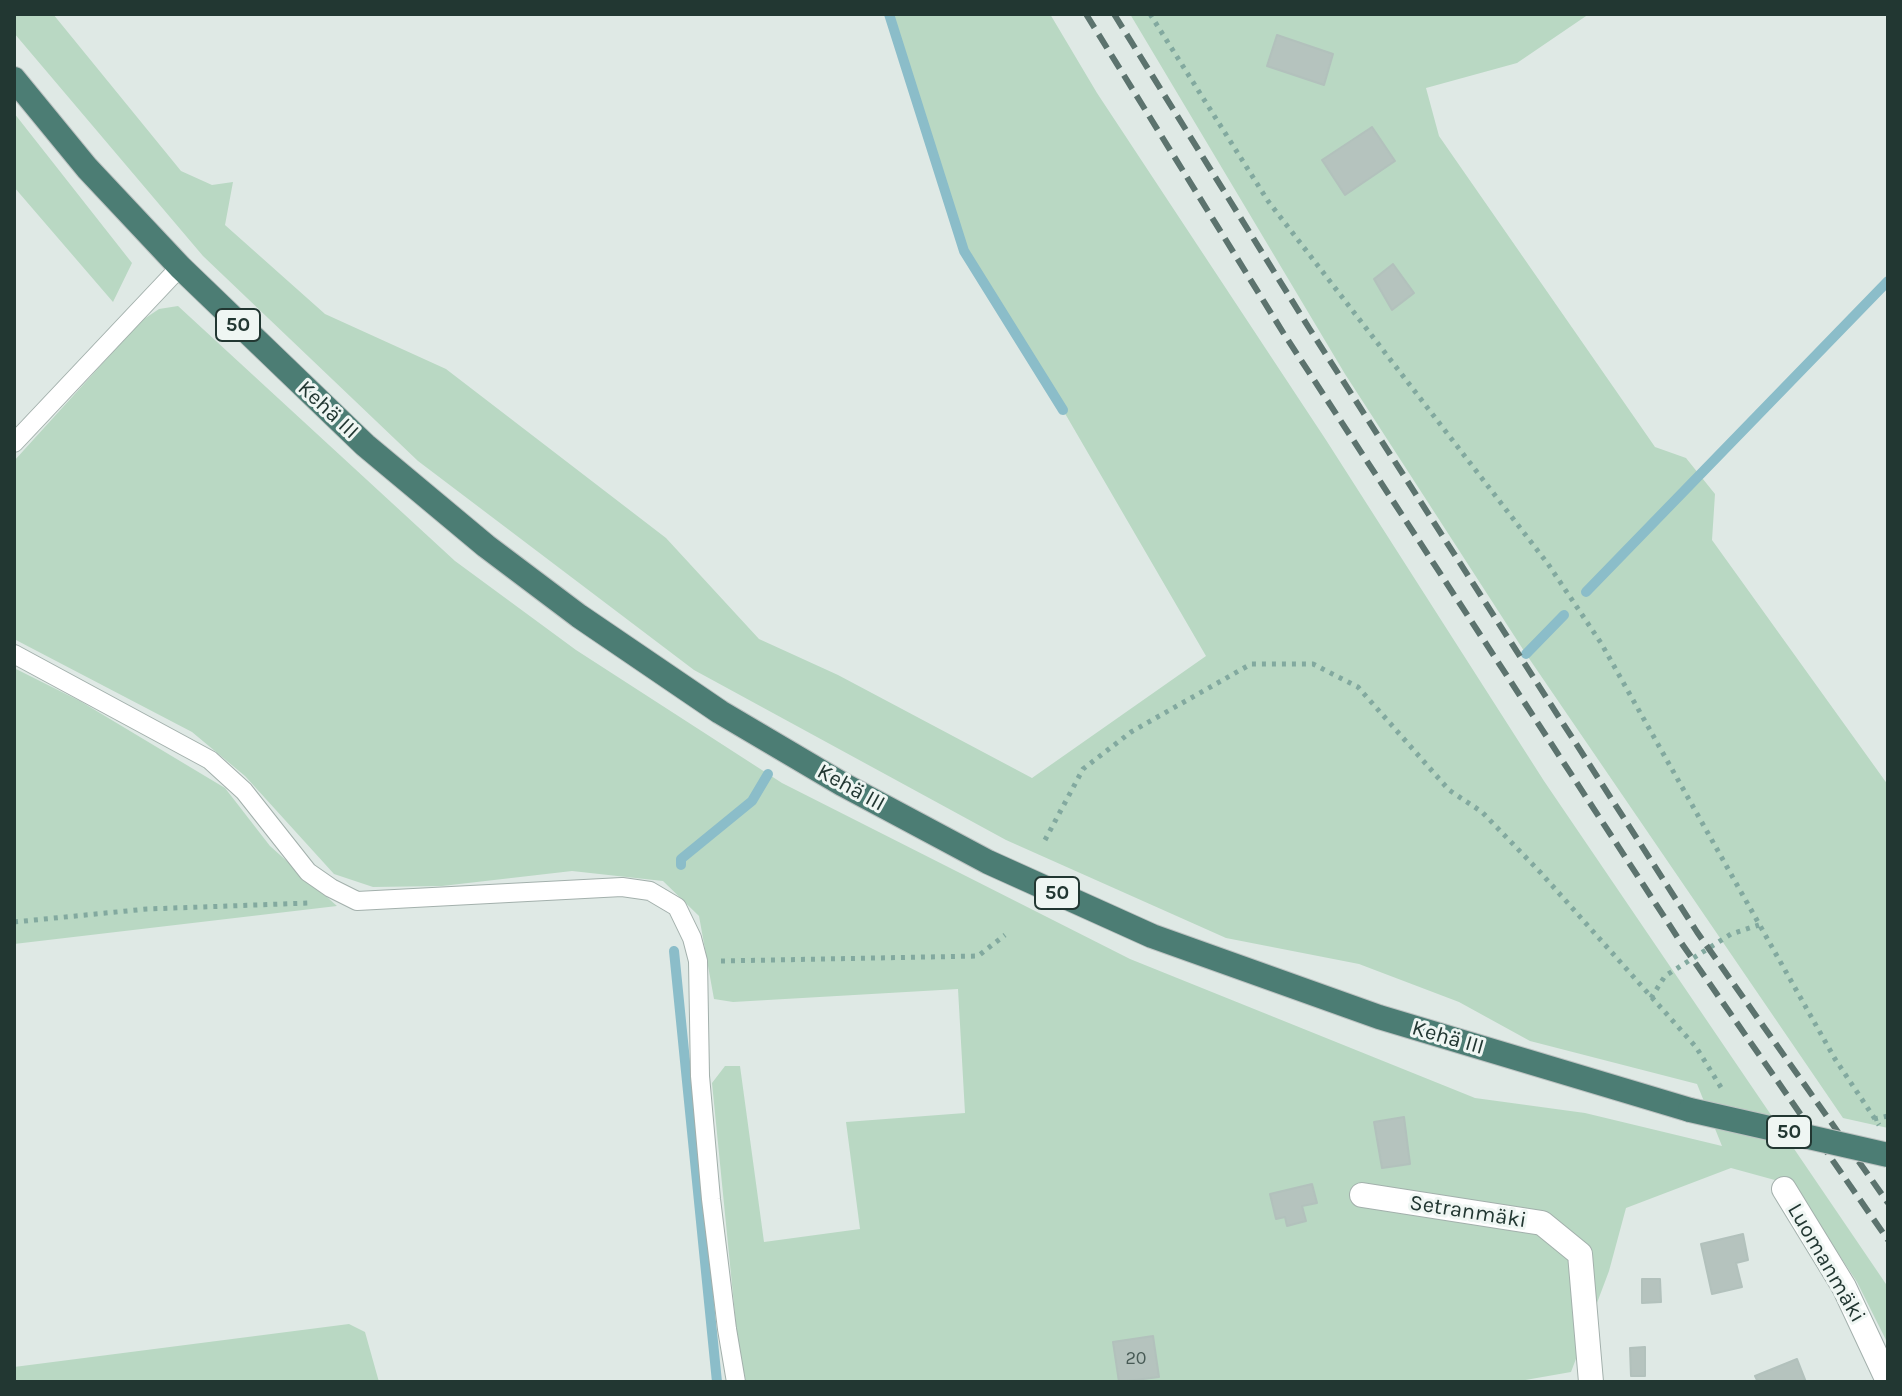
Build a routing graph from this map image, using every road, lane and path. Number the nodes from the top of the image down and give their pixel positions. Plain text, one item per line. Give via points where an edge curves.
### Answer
1 (1150, 14) edge
2 (14, 79) edge
3 (180, 267) junction
4 (14, 443) edge
5 (14, 654) edge
6 (1045, 840) dead end
7 (312, 902) dead end
8 (14, 922) edge
9 (1759, 925) junction
10 (1005, 935) dead end
11 (698, 961) junction
12 (1651, 998) junction
13 (1728, 1099) dead end
14 (1888, 1116) edge
15 (1874, 1119) junction
16 (1881, 1129) dead end
17 (1888, 1155) edge
18 (1784, 1189) dead end
19 (1362, 1195) dead end
20 (1888, 1381) edge
21 (736, 1382) edge
22 (1591, 1382) edge

1 - 9 path via 1268,201 1530,540 1601,643
2 - 3 highway, Kehä III / 50 via 87,168
3 - 4 lane
3 - 17 highway, Kehä III / 50, bridge via 365,445 579,616 707,703 842,784 988,862 1152,936 1379,1017 1690,1110
5 - 11 lane via 210,760 244,791 308,872 357,901 622,887 650,891 677,907
6 - 12 path via 1083,769 1131,732 1251,664 1313,664 1358,687 1449,790 1482,812 1541,873
7 - 8 path via 147,909
9 - 12 path via 1731,934 1665,976
9 - 15 path
10 - 11 path via 978,956
11 - 21 lane via 700,1076 711,1199
12 - 13 path via 1696,1047
14 - 15 path
15 - 16 path
18 - 20 street, Luomanmäki via 1844,1287
19 - 22 street, Setranmäki via 1542,1223 1580,1254

